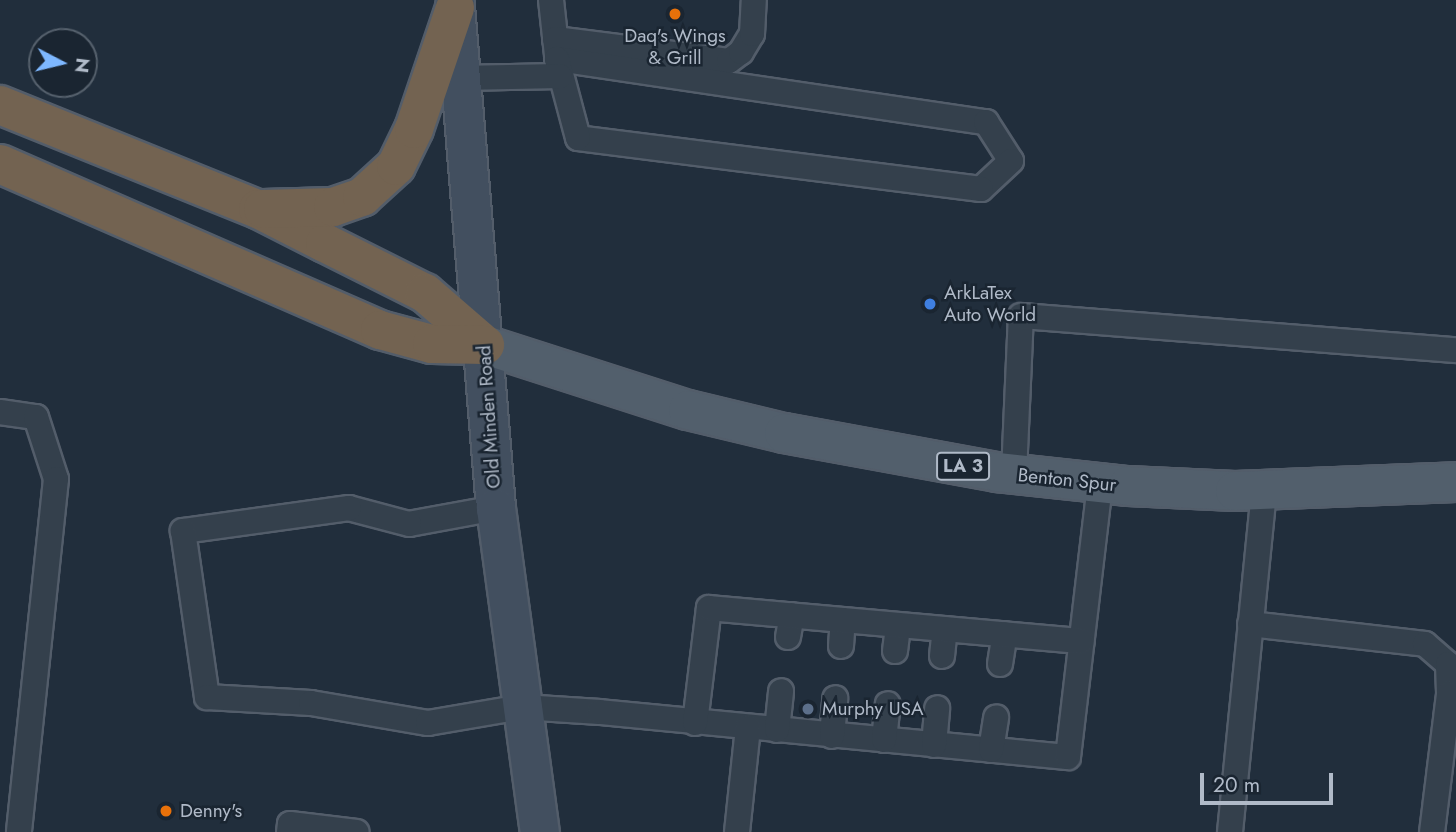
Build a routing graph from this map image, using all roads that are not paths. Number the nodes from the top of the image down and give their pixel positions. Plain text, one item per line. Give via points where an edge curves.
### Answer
1 (551, 0) edge
2 (754, 0) edge
3 (455, 4) edge
4 (741, 52) junction
5 (557, 58) junction
6 (460, 78) junction
7 (755, 88) junction
8 (0, 105) edge
9 (0, 164) edge
10 (258, 209) junction
11 (485, 345) junction
12 (1456, 350) edge
13 (0, 412) edge
14 (1014, 474) junction
15 (1456, 482) edge
16 (1100, 483) junction
17 (1264, 490) junction
18 (496, 508) junction
19 (843, 620) junction
20 (1251, 624) junction
21 (898, 625) junction
22 (945, 629) junction
23 (1005, 635) junction
24 (1082, 641) junction
25 (841, 646) dead end
26 (895, 651) dead end
27 (942, 656) dead end
28 (1000, 664) dead end
29 (781, 691) dead end
30 (835, 698) dead end
31 (888, 704) dead end
32 (522, 706) junction
33 (937, 708) dead end
34 (996, 716) dead end
35 (695, 723) junction
36 (748, 728) junction
37 (778, 730) junction
38 (832, 736) junction
39 (884, 740) junction
40 (934, 745) junction
41 (991, 750) junction
42 (531, 831) edge
43 (19, 832) edge
44 (289, 832) edge
45 (357, 832) edge
46 (737, 832) edge
47 (1230, 832) edge
48 (1432, 832) edge

1 - 5 lane
2 - 4 lane via 751,34
3 - 6 main road, Old Minden Road
3 - 10 highway via 414,128 396,166 362,197 333,207
4 - 5 lane via 729,61
4 - 7 lane
5 - 6 lane
5 - 7 lane
5 - 7 lane via 578,138 981,189 1011,161 986,122
6 - 11 main road, Old Minden Road
8 - 10 highway
9 - 11 highway via 380,330 432,344
10 - 11 highway via 425,293
11 - 14 main road, Benton Spur / LA 3 via 688,410 784,433
11 - 18 main road, Old Minden Road
12 - 14 lane via 1021,316
13 - 43 lane via 36,417 56,479
14 - 16 main road, Benton Spur / LA 3
15 - 17 main road, Benton Spur / LA 3
16 - 17 main road, Benton Spur / LA 3
16 - 24 lane
17 - 20 lane
18 - 32 main road, Old Minden Road
18 - 32 lane via 409,524 349,508 183,531 207,697 311,703 428,723
19 - 21 lane
19 - 25 lane
19 - 35 lane via 790,626 709,608
20 - 47 lane
20 - 48 lane via 1425,644 1448,664 1449,694
21 - 22 lane
21 - 26 lane
22 - 23 lane
22 - 27 lane
23 - 24 lane
23 - 28 lane
24 - 41 lane via 1068,757
29 - 37 lane
30 - 38 lane
31 - 39 lane
32 - 35 lane
32 - 42 main road, Old Minden Road
33 - 40 lane
34 - 41 lane
35 - 36 lane
36 - 37 lane
36 - 46 lane
37 - 38 lane
38 - 39 lane
39 - 40 lane
40 - 41 lane
44 - 45 lane via 290,824

